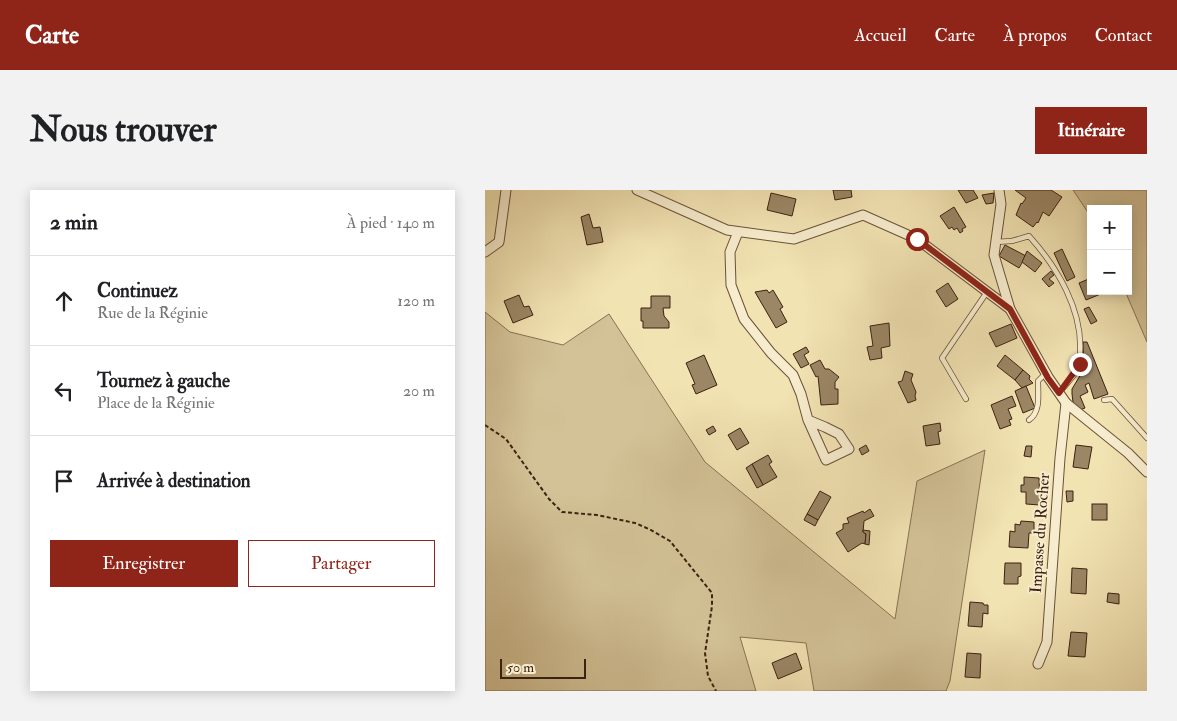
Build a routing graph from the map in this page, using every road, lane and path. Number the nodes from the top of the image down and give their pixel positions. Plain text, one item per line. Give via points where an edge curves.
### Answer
1 (506, 190) edge
2 (637, 190) edge
3 (999, 190) edge
4 (738, 232) junction
5 (995, 242) junction
6 (485, 252) edge
7 (987, 292) junction
8 (1010, 309) junction
9 (1046, 373) junction
10 (1059, 393) junction
11 (966, 399) dead end
12 (1104, 400) dead end
13 (1067, 403) junction
14 (808, 420) junction
15 (1029, 420) dead end
16 (485, 425) edge
17 (1147, 438) edge
18 (1147, 472) edge
19 (1038, 664) dead end
20 (715, 691) edge

1 - 6 street via 499,242
2 - 4 street
3 - 5 street via 1001,204
4 - 7 street via 794,239 863,215 917,239
4 - 14 street via 730,252 731,285 744,318 793,375
5 - 8 street via 994,255
5 - 10 lane via 1029,236 1042,250 1064,287 1075,313 1081,342 1080,364
7 - 8 street
7 - 11 lane via 942,358
8 - 9 street
9 - 10 street
9 - 15 lane via 1038,381 1038,404
10 - 13 street
12 - 17 lane via 1112,399
13 - 18 street
13 - 19 street, Impasse du Rocher via 1047,642
14 - 14 street via 826,460 849,449 839,434
16 - 20 path via 506,438 549,499 562,512 635,523 670,541 712,593 705,653 708,676

